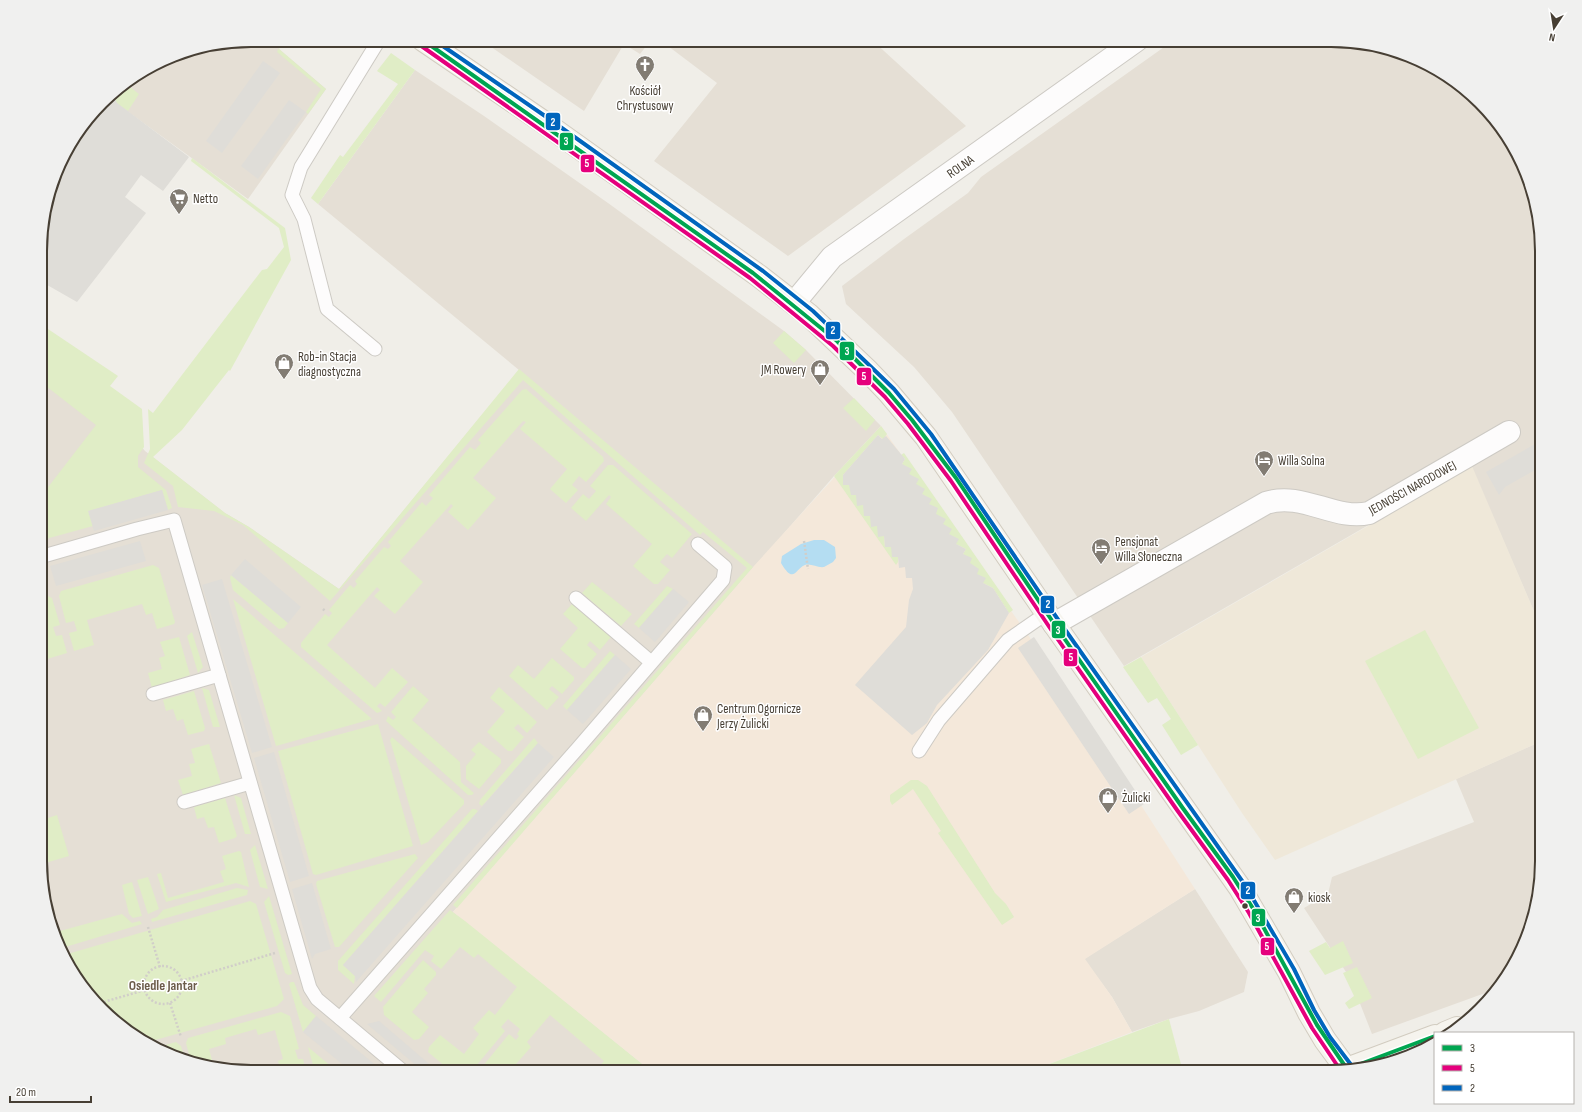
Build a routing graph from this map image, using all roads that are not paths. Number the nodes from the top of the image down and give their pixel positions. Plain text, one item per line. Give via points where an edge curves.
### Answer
1 (375, 47) edge
2 (435, 47) edge
3 (1126, 47) edge
4 (794, 303) junction
5 (375, 349) dead end
6 (1509, 432) dead end
7 (698, 544) dead end
8 (47, 555) dead end
9 (576, 598) dead end
10 (1051, 618) junction
11 (651, 662) junction
12 (219, 675) junction
13 (153, 694) dead end
14 (919, 751) dead end
15 (250, 783) junction
16 (184, 802) dead end
17 (340, 1018) junction
18 (1434, 1036) edge
19 (1369, 1061) edge
20 (396, 1065) edge
21 (1342, 1065) edge

1 - 5 lane via 301,167 292,195 304,219 327,309
2 - 4 street
3 - 4 street, ROLNA via 832,257
4 - 10 street via 868,371 919,428
6 - 10 street, JEDNOŚCI NARODOWEJ via 1369,513 1356,514 1291,499 1277,499 1266,503
7 - 11 lane via 725,567 723,580
8 - 12 lane via 174,520
9 - 11 lane
10 - 14 lane via 1008,640 939,720
10 - 21 street via 1240,888 1289,972 1309,1013
11 - 17 lane
12 - 13 lane
12 - 15 lane
15 - 16 lane
15 - 17 lane via 310,988 317,999
17 - 20 lane
18 - 19 street

